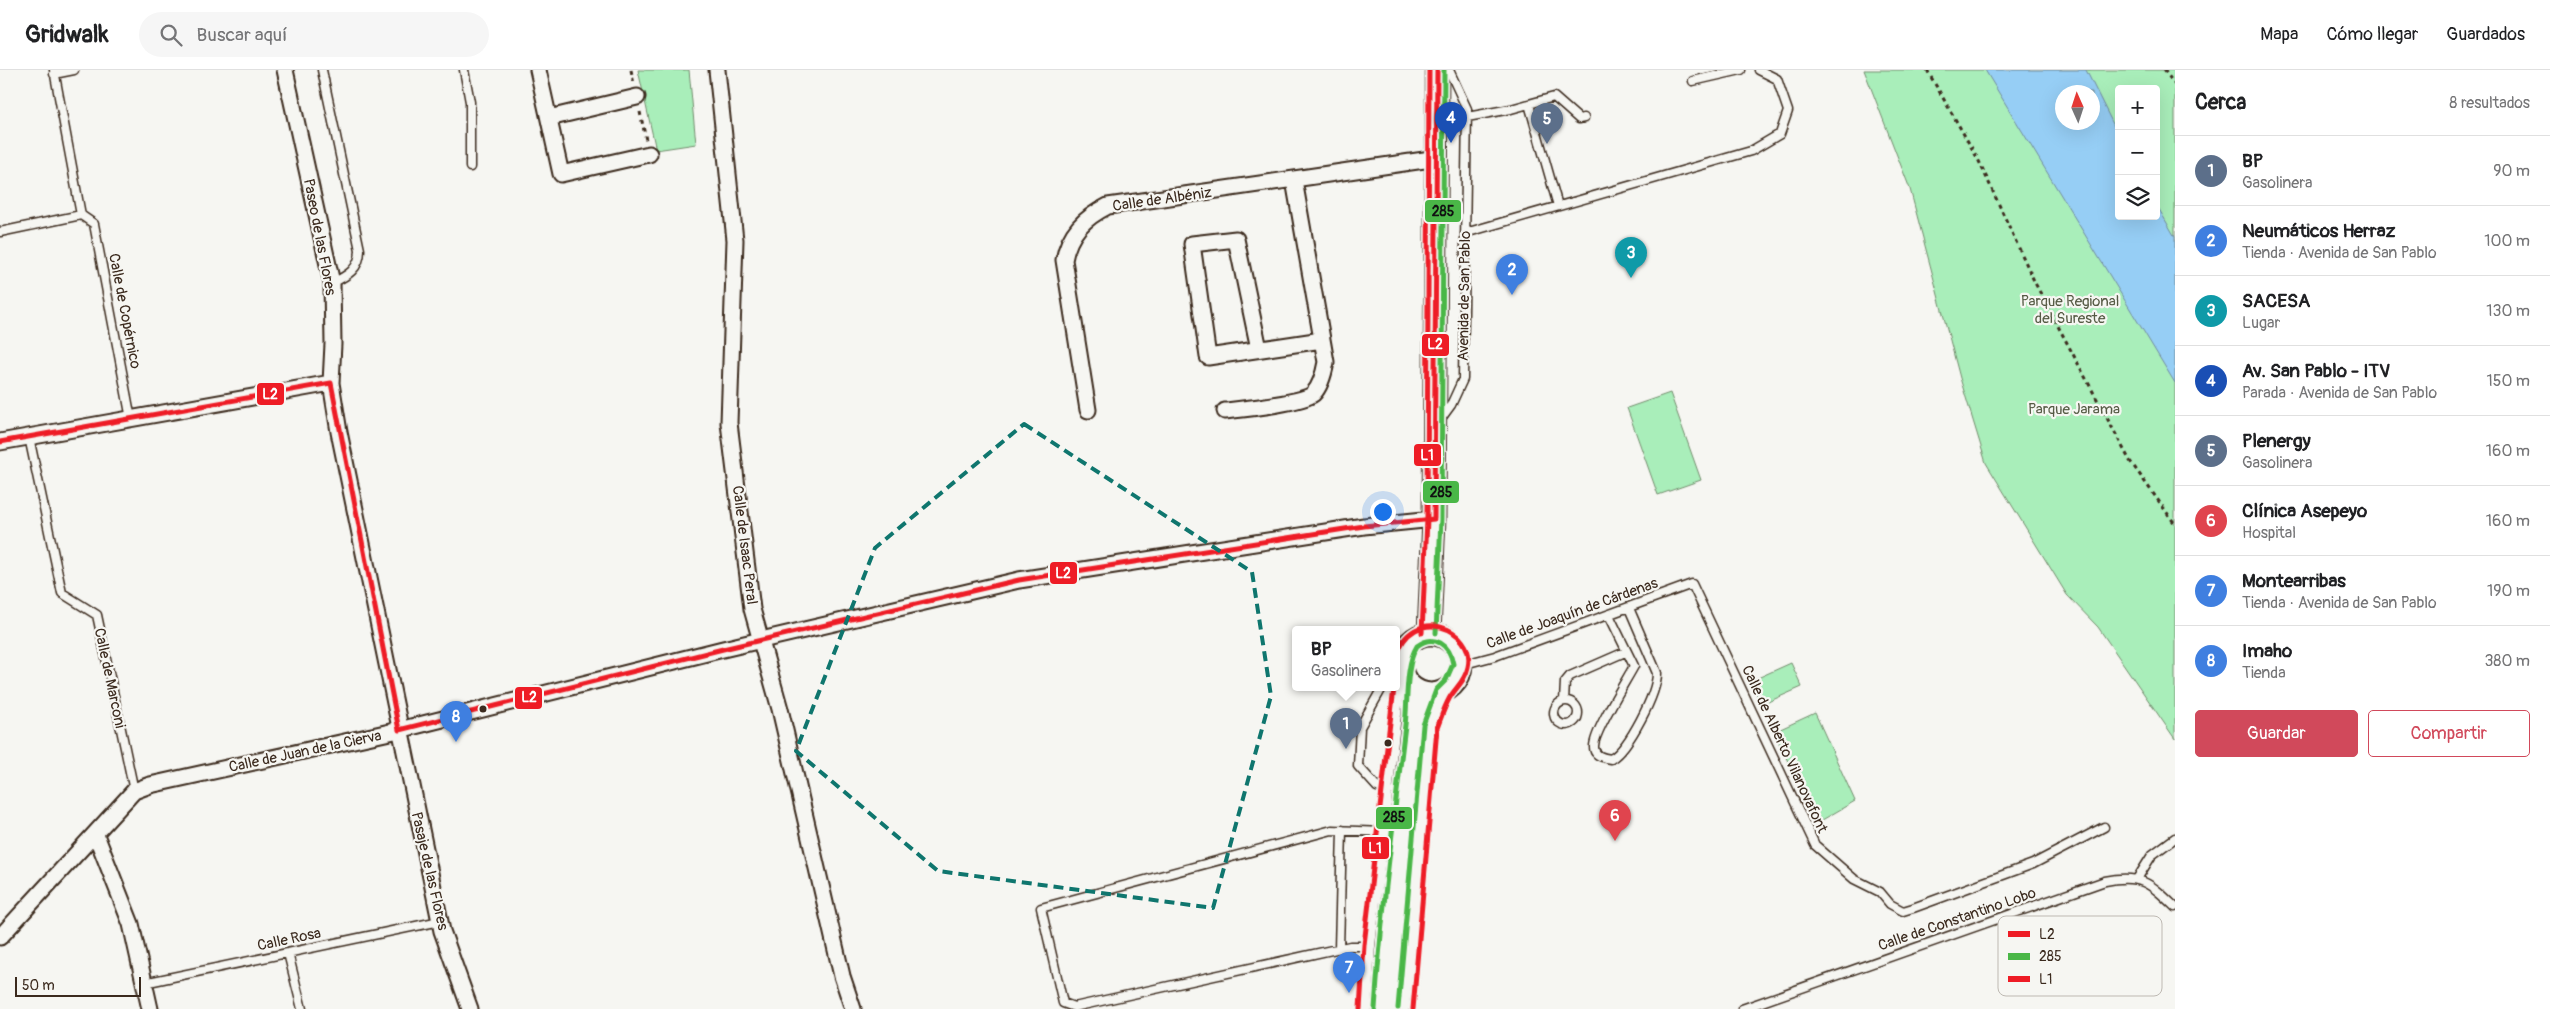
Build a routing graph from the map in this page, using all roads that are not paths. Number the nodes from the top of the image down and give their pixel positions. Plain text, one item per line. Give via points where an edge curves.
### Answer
1 (74, 70) edge
2 (285, 70) edge
3 (322, 70) edge
4 (464, 70) edge
5 (538, 70) edge
6 (716, 70) edge
7 (1437, 70) edge
8 (1449, 70) edge
9 (1741, 70) edge
10 (1760, 70) edge
11 (54, 72) edge
12 (1693, 81) dead end
13 (637, 97) dead end
14 (1529, 104) junction
15 (1467, 117) junction
16 (549, 118) junction
17 (1584, 118) dead end
18 (649, 154) dead end
19 (1438, 158) junction
20 (470, 167) dead end
21 (1294, 180) junction
22 (1558, 206) junction
23 (81, 215) junction
24 (0, 232) edge
25 (1465, 233) junction
26 (332, 283) junction
27 (1322, 340) junction
28 (1259, 349) junction
29 (331, 383) junction
30 (1088, 410) dead end
31 (1225, 411) dead end
32 (131, 419) junction
33 (1435, 428) junction
34 (29, 437) junction
35 (0, 442) edge
36 (1434, 519) junction
37 (1692, 584) joint
38 (1629, 608) junction
39 (1608, 615) junction
40 (1429, 633) junction
41 (761, 641) junction
42 (1625, 652) junction
43 (1401, 661) edge
44 (1461, 665) junction
45 (1380, 691) edge
46 (1398, 691) edge
47 (1421, 693) junction
48 (1443, 693) junction
49 (1564, 701) dead end
50 (399, 730) junction
51 (134, 791) junction
52 (1390, 791) junction
53 (2104, 827) dead end
54 (1342, 830) junction
55 (1385, 832) junction
56 (96, 835) junction
57 (2175, 838) edge
58 (2137, 878) junction
59 (2175, 907) edge
60 (2006, 916) edge
61 (1998, 919) edge
62 (440, 921) junction
63 (0, 937) edge
64 (1372, 946) junction
65 (1339, 948) junction
66 (288, 953) junction
67 (144, 983) junction
68 (850, 1008) edge
69 (150, 1009) edge
70 (302, 1009) edge
71 (470, 1009) edge
72 (1367, 1009) edge
73 (1387, 1009) edge
74 (1405, 1009) edge
75 (1742, 1009) edge

1 - 11 lane, Calle de Copérnico
2 - 26 street, Paseo de las Flores
3 - 26 lane via 360,250 357,267
4 - 20 lane via 470,102
5 - 16 street
6 - 41 street, Calle de Isaac Peral via 734,240 729,423 752,609
7 - 19 street, Avenida de San Pablo
8 - 15 lane, Avenida de San Pablo via 1467,109
9 - 12 lane
10 - 22 lane via 1777,79 1788,110 1780,134 1751,150
11 - 23 lane, Calle de Copérnico
13 - 16 street
14 - 15 lane
14 - 17 lane via 1554,98 1579,119
14 - 22 lane
15 - 25 lane, Avenida de San Pablo
16 - 18 street via 560,174
19 - 21 street, Calle de Albéniz
19 - 33 street, Avenida de San Pablo
21 - 27 street
21 - 30 street, Calle de Albéniz via 1108,206 1086,218 1067,246 1064,260
22 - 25 lane
23 - 24 lane
23 - 32 lane, Calle de Copérnico via 94,224
25 - 33 lane, Avenida de San Pablo via 1463,379
26 - 29 street, Paseo de las Flores
27 - 28 street
27 - 31 street via 1326,362 1323,377 1312,394 1298,400
28 - 28 street via 1208,357 1192,244 1236,239
29 - 32 street
29 - 50 street, Paseo de las Flores
32 - 34 street
33 - 36 street, Avenida de San Pablo
34 - 35 street
34 - 51 lane, Calle de Marconi via 62,593 97,615
36 - 40 street, Avenida de San Pablo
36 - 41 street, Calle de Juan de la Cierva via 1364,526 1019,580
37 - 38 lane, Calle de Joaquín de Cárdenas
37 - 53 lane, Calle de Alberto Vilanovafont via 1815,845 1854,879 1880,892 1890,904 1903,911 1913,908 2033,864
38 - 39 lane, Calle de Joaquín de Cárdenas
38 - 42 lane via 1657,673 1657,684 1619,754 1611,759 1601,758 1593,746 1634,666
39 - 42 lane
39 - 44 lane, Calle de Joaquín de Cárdenas
40 - 43 street via 1411,641
40 - 44 street via 1447,637 1455,644
41 - 50 street, Calle de Juan de la Cierva
41 - 68 street, Calle de Isaac Peral
42 - 49 lane via 1570,676 1565,682
43 - 47 street via 1407,685
44 - 48 street via 1452,685
45 - 52 lane via 1360,727 1358,766 1377,787
46 - 52 lane
47 - 48 street
47 - 73 street via 1416,711
48 - 74 lane via 1430,726
50 - 51 street, Calle de Juan de la Cierva
50 - 62 street, Pasaje de las Flores
51 - 56 street
52 - 55 lane
54 - 55 lane
54 - 65 lane
54 - 65 lane via 1332,830 1041,908 1063,1003 1074,1007
55 - 64 lane
56 - 63 street
56 - 67 street via 131,924
57 - 58 lane via 2152,855
58 - 59 lane via 2149,884
58 - 60 lane, Calle de Constantino Lobo via 2105,881
61 - 75 lane, Calle de Constantino Lobo
62 - 66 lane, Calle Rosa
62 - 71 street, Pasaje de las Flores
64 - 65 lane
64 - 72 lane
66 - 67 lane, Calle Rosa
66 - 70 lane
67 - 69 street

